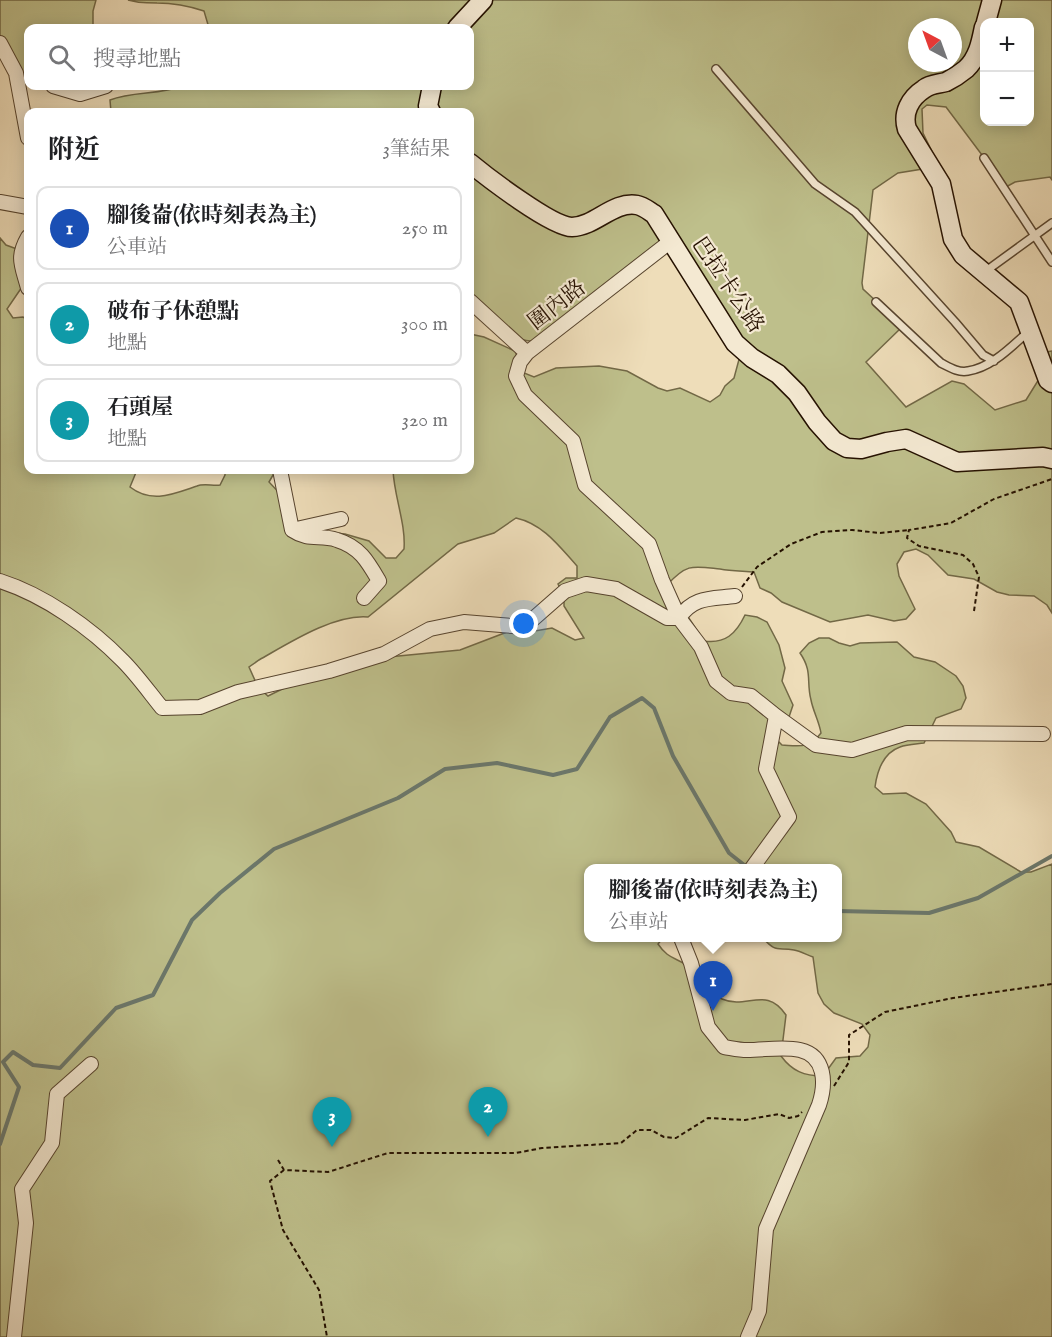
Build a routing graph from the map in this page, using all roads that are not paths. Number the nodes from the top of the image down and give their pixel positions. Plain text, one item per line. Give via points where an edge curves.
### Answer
1 (483, 0) edge
2 (992, 0) edge
3 (987, 18) edge
4 (461, 24) edge
5 (0, 43) edge
6 (980, 44) edge
7 (716, 69) dead end
8 (22, 75) edge
9 (66, 90) edge
10 (93, 90) edge
11 (431, 90) edge
12 (25, 108) edge
13 (429, 108) edge
14 (984, 158) dead end
15 (474, 166) edge
16 (0, 202) edge
17 (24, 206) edge
18 (1052, 223) edge
19 (1034, 235) junction
20 (671, 241) junction
21 (24, 244) edge
22 (1052, 262) edge
23 (24, 273) edge
24 (984, 273) junction
25 (876, 302) dead end
26 (474, 305) edge
27 (1030, 331) junction
28 (527, 353) junction
29 (994, 361) junction
30 (1052, 383) edge
31 (1052, 459) edge
32 (281, 474) edge
33 (341, 519) dead end
34 (292, 530) junction
35 (0, 581) edge
36 (735, 596) road end
37 (364, 598) dead end
38 (679, 618) junction
39 (776, 716) junction
40 (1043, 734) dead end
41 (755, 864) edge
42 (683, 942) edge
43 (91, 1064) dead end
44 (14, 1337) edge
45 (748, 1337) edge

1 - 4 main road
2 - 3 main road
5 - 8 street
6 - 24 main road via 966,69 923,89 910,103 904,121 941,184 953,239 963,255
7 - 29 lane via 815,184 855,212 983,355
8 - 12 street
9 - 10 street via 80,94
11 - 13 main road
14 - 19 lane
15 - 20 main road, 巴拉卡公路 via 502,189 570,227 590,224 620,206 638,205 654,214
16 - 17 street
18 - 19 lane
19 - 22 lane
19 - 24 lane
20 - 28 street, 圍內路
20 - 31 main road, 巴拉卡公路 via 735,344 778,374 834,441 847,448 861,449 906,440 957,462
21 - 23 street
24 - 27 main road via 1019,302
25 - 29 lane via 953,370 968,371
26 - 28 street, 圍內路
27 - 29 lane
27 - 30 main road
28 - 38 street via 516,376 525,395 573,441 585,484 649,544
32 - 34 street
33 - 34 street
34 - 37 street via 303,537 337,539 362,553 379,581
35 - 38 street via 21,588 86,627 124,661 162,708 200,707 238,692 328,671 384,654 430,629 464,622 524,627 565,591 586,584 616,589 667,618
36 - 38 street via 697,600
38 - 39 street via 701,646 716,681 731,693 751,696
39 - 40 street via 816,745 852,750 907,733
39 - 41 street via 766,769 789,817
42 - 45 street via 708,1027 723,1047 799,1049 811,1054 821,1066 823,1093 766,1229 759,1311
43 - 44 street via 57,1094 52,1143 22,1189 26,1223

